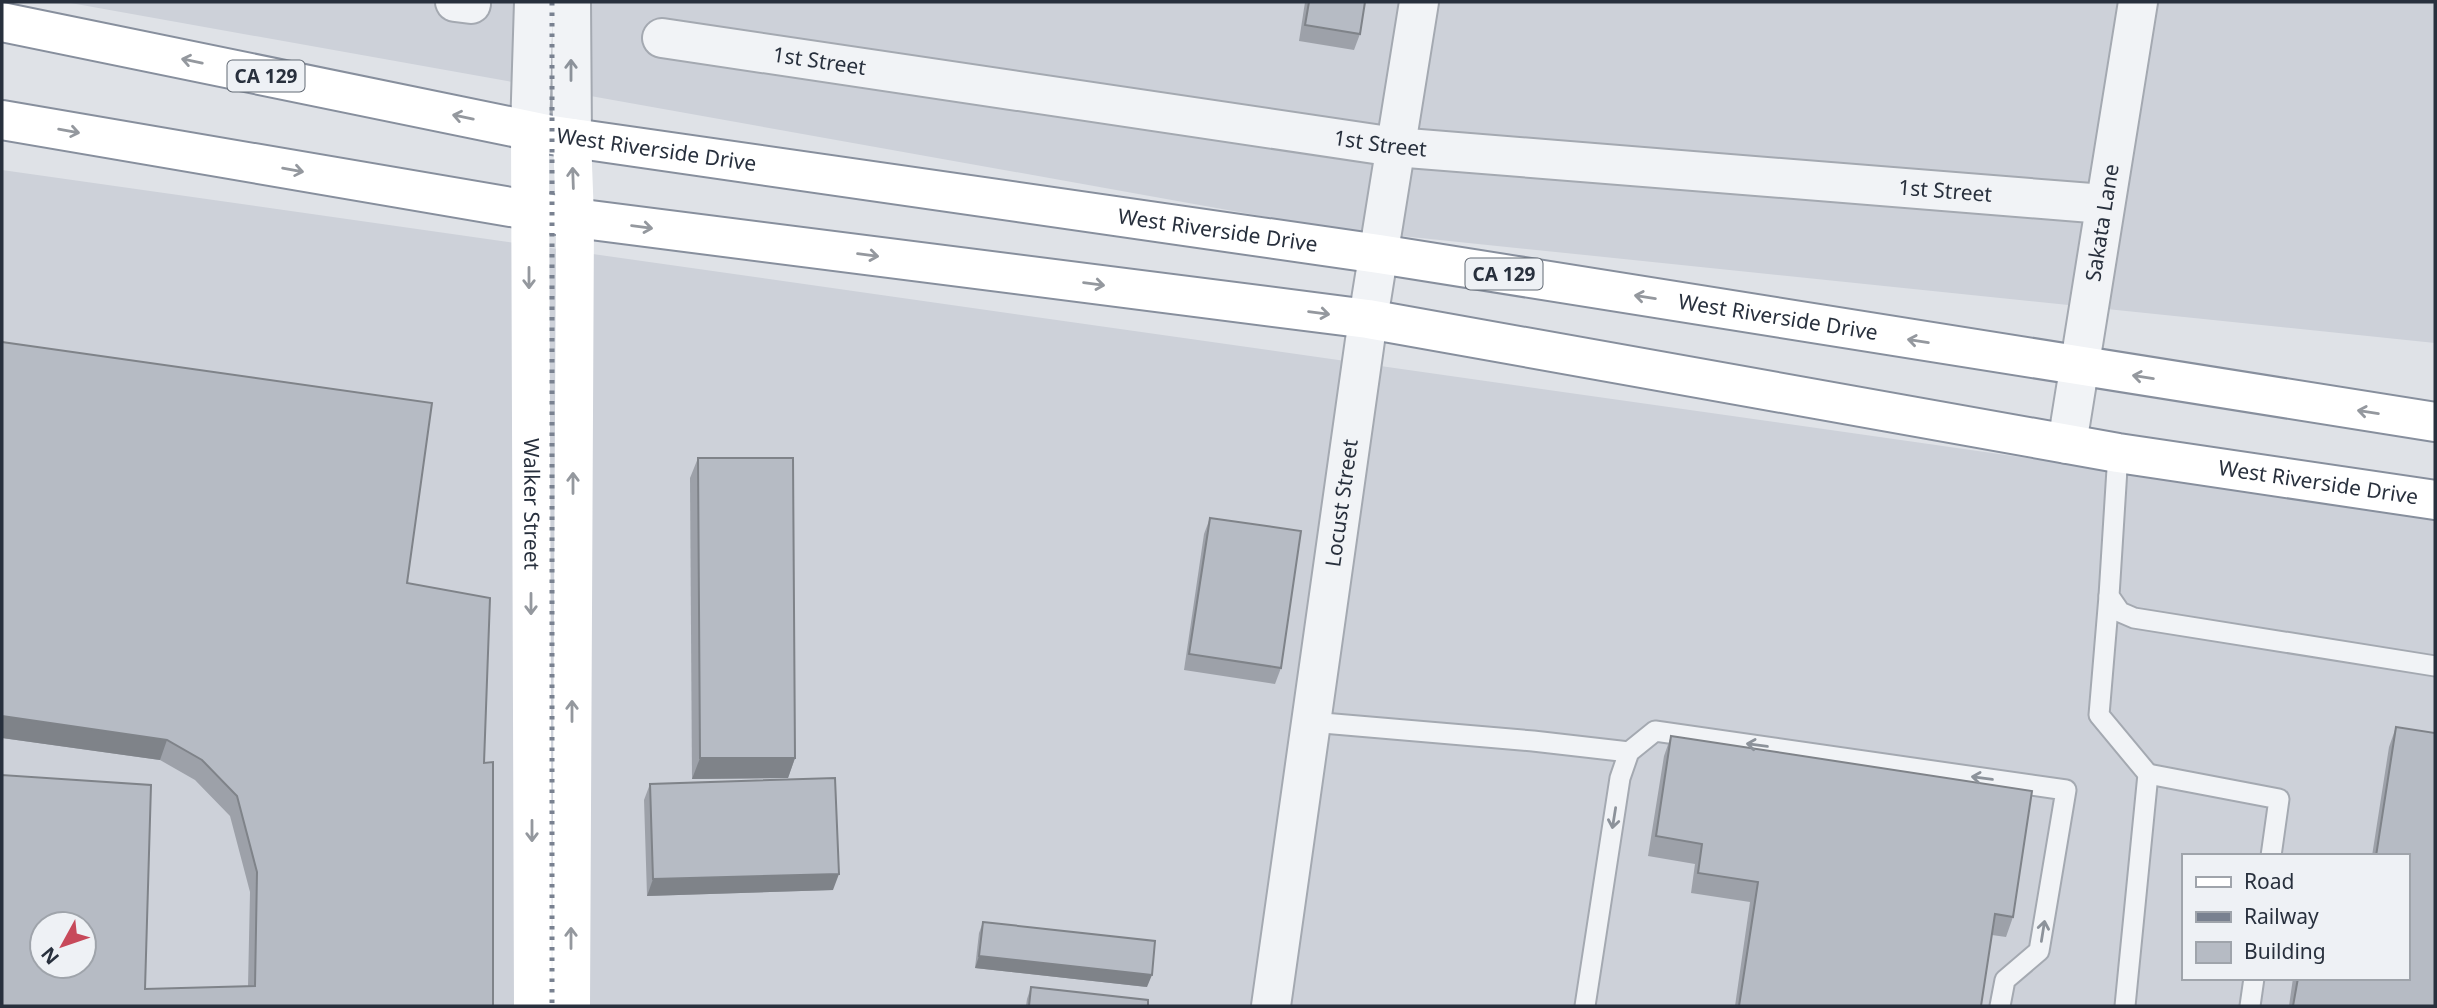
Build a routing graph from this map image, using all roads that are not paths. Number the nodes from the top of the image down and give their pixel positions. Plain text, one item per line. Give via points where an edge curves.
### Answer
1 (534, 2) edge
2 (571, 2) edge
3 (1419, 2) edge
4 (2138, 2) edge
5 (2, 22) edge
6 (662, 38) dead end
7 (2, 120) edge
8 (530, 131) junction
9 (572, 138) junction
10 (1395, 147) junction
11 (2104, 204) junction
12 (529, 210) junction
13 (575, 218) junction
14 (1379, 254) junction
15 (1368, 319) junction
16 (2078, 366) junction
17 (2435, 422) edge
18 (2067, 444) junction
19 (2118, 453) junction
20 (2435, 500) edge
21 (2109, 596) junction
22 (2435, 666) edge
23 (1311, 722) junction
24 (1629, 752) junction
25 (2148, 774) junction
26 (2271, 854) edge
27 (2254, 980) edge
28 (533, 1006) edge
29 (571, 1006) edge
30 (1271, 1006) edge
31 (1585, 1006) edge
32 (2000, 1006) edge
33 (2125, 1006) edge
34 (2250, 1006) edge

1 - 8 street, Walker Street
9 -> 2 street, Walker Street
3 - 10 street, Locust Street
4 - 11 street, Sakata Lane
8 -> 5 main road, West Riverside Drive / CA 129
6 - 10 street, 1st Street
7 -> 12 main road, West Riverside Drive
8 - 9 main road, West Riverside Drive / CA 129
8 - 12 main road, Walker Street
13 -> 9 main road, Walker Street
9 - 14 main road, West Riverside Drive / CA 129
10 - 11 street, 1st Street
10 - 14 street, Locust Street
11 - 16 street, Sakata Lane
12 - 13 main road, West Riverside Drive
12 -> 28 main road, Walker Street
13 -> 15 main road, West Riverside Drive
29 -> 13 main road, Walker Street
14 - 15 street, Locust Street
16 -> 14 main road, West Riverside Drive / CA 129
15 - 18 main road, West Riverside Drive
15 - 23 street, Locust Street
17 -> 16 main road, West Riverside Drive / CA 129
16 - 18 street, Sakata Lane
18 - 19 main road, West Riverside Drive
19 - 20 main road, West Riverside Drive
19 - 21 lane
21 - 22 lane via 2120,612 2134,618
21 - 25 lane via 2099,715
23 - 24 lane
23 - 30 street, Locust Street
24 -> 31 lane via 1620,778
32 -> 24 lane via 2005,979 2039,951 2066,790 1655,731
25 - 26 lane via 2279,799
25 - 33 lane
27 - 34 lane

